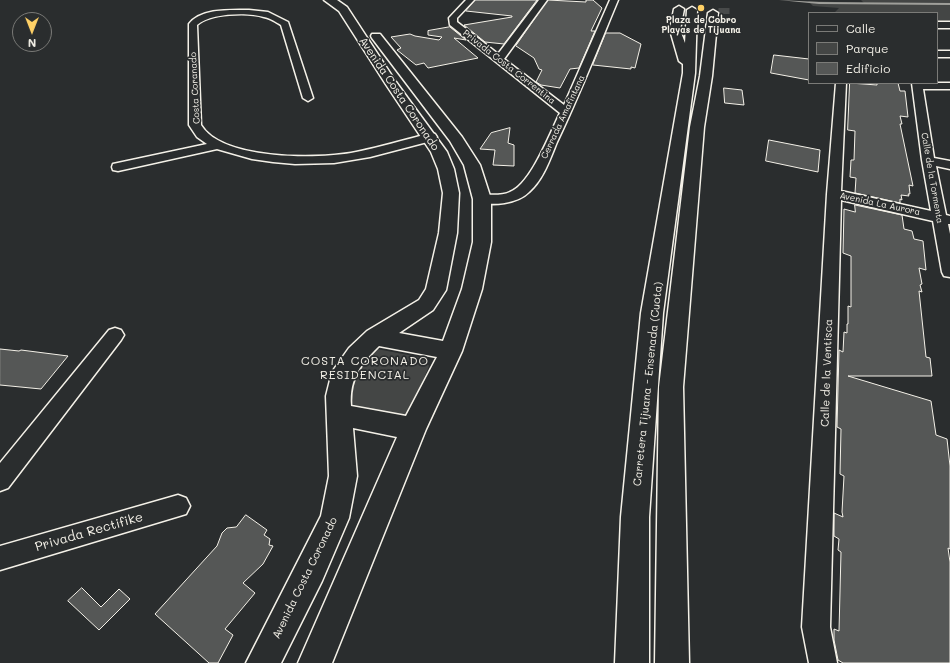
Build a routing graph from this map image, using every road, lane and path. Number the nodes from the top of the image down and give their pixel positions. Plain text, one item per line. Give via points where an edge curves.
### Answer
1 (329, 0) edge
2 (470, 0) edge
3 (543, 0) edge
4 (614, 0) edge
5 (686, 4) edge
6 (718, 11) tunnel mouth
7 (369, 24) dead end
8 (938, 25) edge
9 (950, 25) edge
10 (723, 37) tunnel mouth
11 (938, 54) edge
12 (950, 54) edge
13 (499, 59) junction
14 (697, 75) junction
15 (410, 79) junction
16 (391, 83) junction
17 (841, 84) edge
18 (917, 85) edge
19 (950, 86) edge
20 (308, 98) dead end
21 (566, 112) junction
22 (431, 138) junction
23 (218, 146) junction
24 (928, 160) junction
25 (950, 165) edge
26 (118, 167) dead end
27 (834, 194) junction
28 (482, 199) junction
29 (944, 219) edge
30 (950, 272) edge
31 (115, 335) dead end
32 (375, 337) junction
33 (451, 351) junction
34 (339, 414) junction
35 (413, 429) junction
36 (0, 480) edge
37 (178, 506) dead end
38 (0, 558) edge
39 (263, 663) edge
40 (315, 663) edge
41 (632, 663) edge
42 (672, 663) edge
43 (823, 663) edge

1 - 16 main road, Avenida Costa Coronado via 343,8
2 - 13 street, Privada Costa Correntina via 452,21
3 - 13 street
4 - 21 street, Cerrada Amafintana
5 - 14 main road, Carretera Tijuana - Ensenada (Cuota)
6 - 14 main road, Carretera Tijuana - Ensenada (Cuota)
7 - 15 main road, Avenida Costa Coronado
8 - 9 main road
10 - 14 main road
11 - 12 street
13 - 21 street, Privada Costa Correntina
14 - 41 main road, Carretera Tijuana - Ensenada (Cuota) via 652,313 635,517
14 - 42 main road, Carretera Tijuana - Ensenada (Cuota) via 697,127 671,387
15 - 16 main road
15 - 28 main road, Avenida Costa Coronado via 457,140 472,165
16 - 22 main road, Avenida Costa Coronado
17 - 27 street, Calle de la Ventisca
18 - 19 street
18 - 24 street, Calle de la Tormenta
20 - 23 street, Costa Coranado via 285,24 265,14 206,15 195,20 192,24 196,125 201,135
21 - 28 street, Cerrada Amafintana via 536,174 524,189 512,197
22 - 23 street, Costa Coranado via 325,160 273,158
22 - 32 main road, Avenida Costa Coronado via 446,169 451,193 448,233 436,290 426,305
23 - 26 street
24 - 25 street
24 - 29 street, Calle de la Tormenta
27 - 29 street, Avenida La Aurora
27 - 43 street, Calle de la Ventisca via 816,627
28 - 33 main road, Avenida Costa Coronado via 482,242 472,289
29 - 30 street, Calle de la Tormenta
31 - 36 street
32 - 33 main road
32 - 34 main road, Avenida Costa Coronado via 344,372 338,396
33 - 35 main road, Avenida Costa Coronado
34 - 35 main road
34 - 39 main road, Avenida Costa Coronado via 343,476 335,518
35 - 40 main road, Avenida Costa Coronado
37 - 38 street, Privada Rectifike

